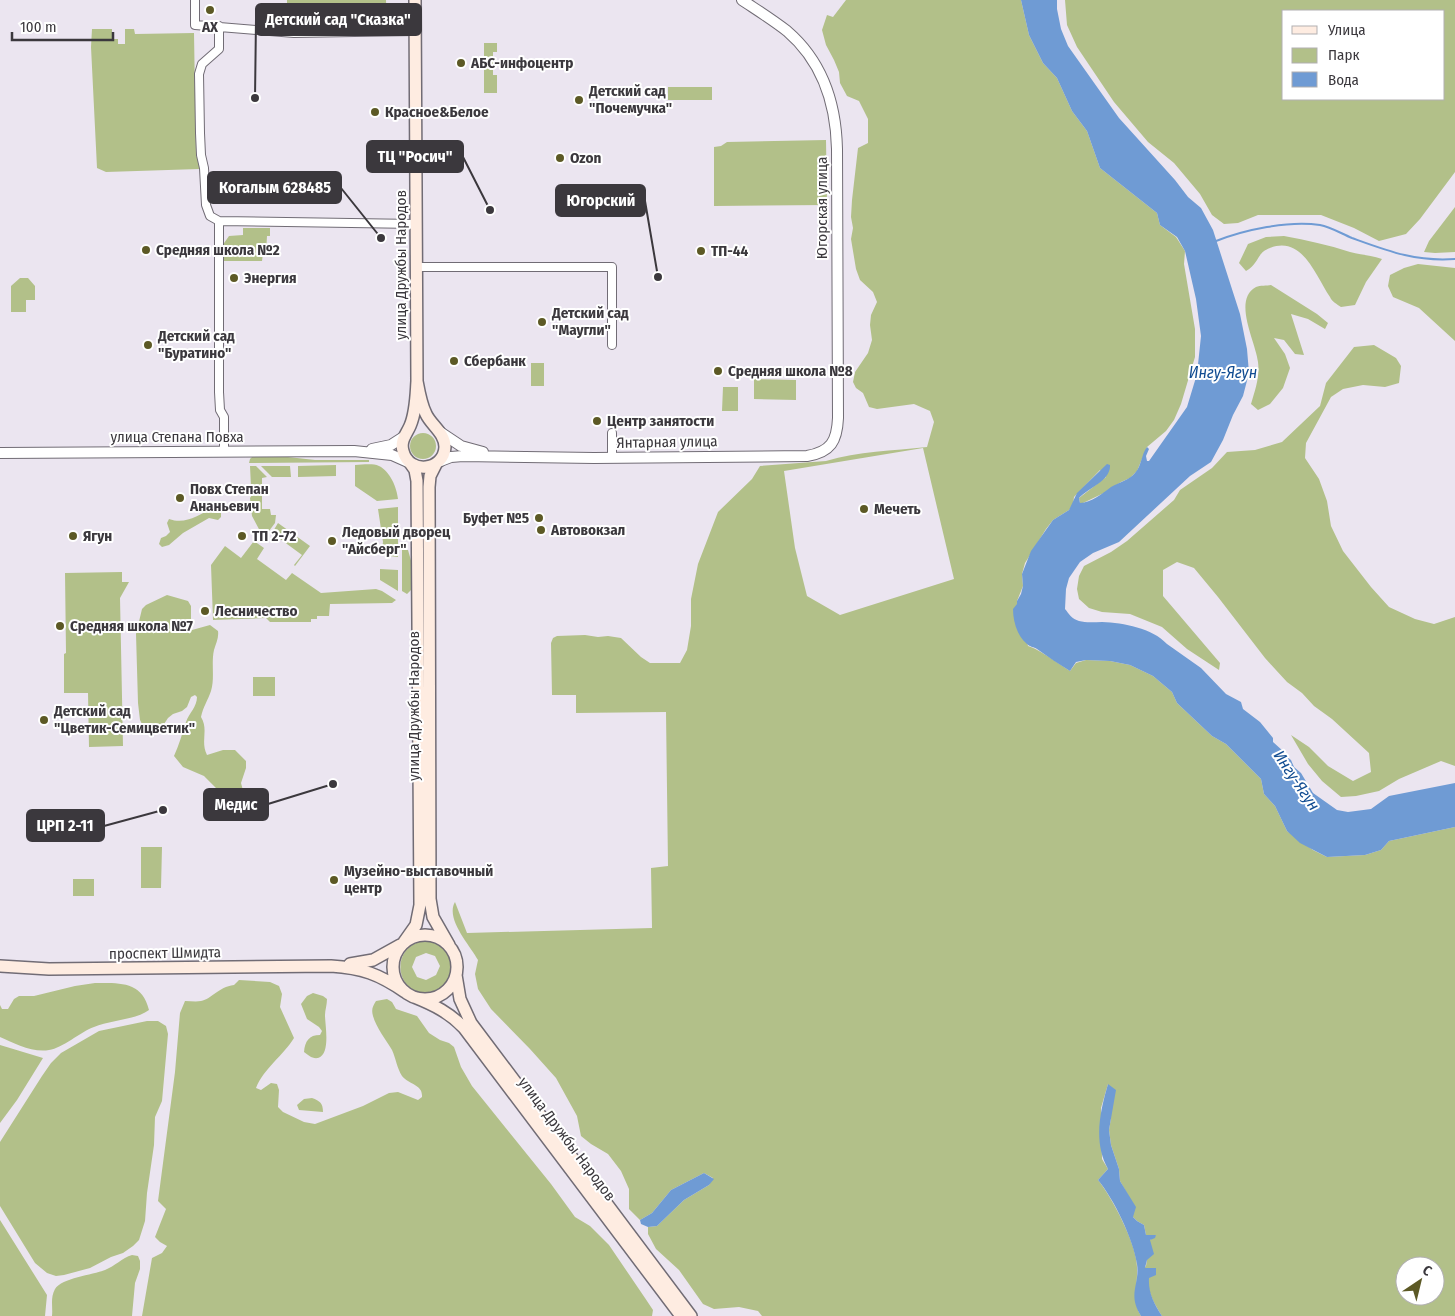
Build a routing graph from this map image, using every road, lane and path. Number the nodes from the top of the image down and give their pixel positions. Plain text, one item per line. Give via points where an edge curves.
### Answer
1 (195, 0) edge
2 (415, 0) edge
3 (742, 0) edge
4 (219, 26) junction
5 (415, 31) junction
6 (219, 221) junction
7 (416, 224) junction
8 (416, 267) junction
9 (612, 345) dead end
10 (417, 381) junction
11 (438, 430) junction
12 (612, 432) dead end
13 (406, 434) junction
14 (826, 450) joint
15 (354, 451) junction
16 (224, 452) junction
17 (0, 453) edge
18 (506, 456) junction
19 (612, 458) junction
20 (410, 463) junction
21 (437, 463) junction
22 (403, 943) junction
23 (449, 945) junction
24 (0, 966) edge
25 (331, 966) junction
26 (456, 975) junction
27 (409, 995) junction
28 (681, 1316) edge
29 (691, 1316) edge

1 - 4 street via 196,25
2 - 5 main road, улица Дружбы Народов
3 - 14 street, Югорская улица via 778,24 806,50 826,84 835,115 837,428 835,439
4 - 5 street via 294,33
4 - 6 street via 219,49 202,64 199,74 200,140 206,205 210,216
5 - 7 main road, улица Дружбы Народов
6 - 7 street
6 - 16 street via 219,392 224,418
7 - 8 main road, улица Дружбы Народов
8 - 9 street via 612,267
8 - 10 main road, улица Дружбы Народов
10 - 11 main road via 425,412
10 - 13 main road via 414,413
11 - 13 main road via 419,425
11 - 18 street via 467,448
11 - 21 main road via 445,446
12 - 19 street
13 - 15 street via 387,447
13 - 20 main road via 402,450
14 - 19 street, Янтарная улица via 807,456
15 - 16 street, улица Степана Повха
15 - 20 street via 392,455
16 - 17 street, улица Степана Повха
18 - 19 street, Янтарная улица
18 - 21 street via 456,457
20 - 21 main road via 424,468
20 - 22 main road, улица Дружбы Народов via 417,481 420,905 416,925
21 - 23 main road, улица Дружбы Народов via 430,476 429,487 430,899 433,917
22 - 23 main road via 428,934
22 - 25 main road, проспект Шмидта via 373,960
22 - 27 main road via 394,956 393,970 398,984
23 - 26 main road via 456,958
24 - 25 main road, проспект Шмидта via 58,969
25 - 27 main road, проспект Шмидта via 373,973
26 - 27 main road via 450,988 442,995 428,999
26 - 29 main road, улица Дружбы Народов via 460,999 471,1023
27 - 28 main road, улица Дружбы Народов via 439,1008 464,1028

